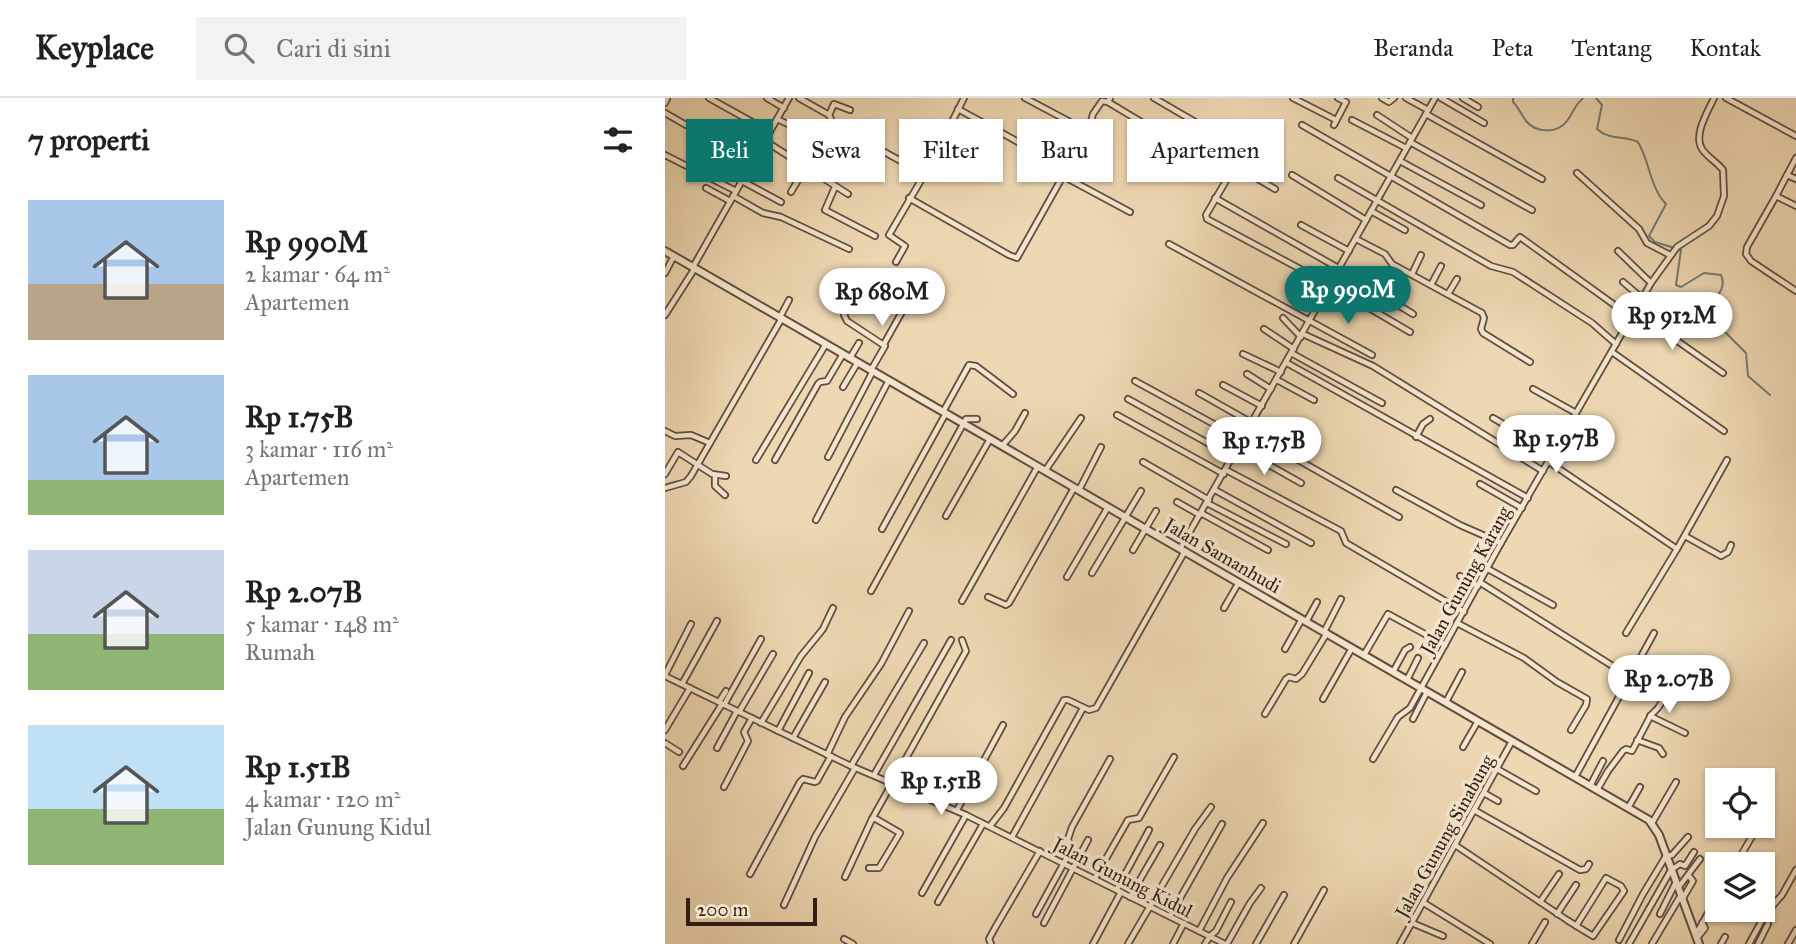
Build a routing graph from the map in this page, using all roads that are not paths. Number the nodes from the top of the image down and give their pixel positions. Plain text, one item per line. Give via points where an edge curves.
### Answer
1 (709, 98) edge
2 (767, 98) edge
3 (789, 98) edge
4 (799, 98) edge
5 (964, 98) edge
6 (1025, 98) edge
7 (1154, 98) edge
8 (1293, 98) edge
9 (1338, 98) edge
10 (1382, 98) edge
11 (1394, 98) edge
12 (1406, 98) edge
13 (1435, 98) edge
14 (1441, 98) edge
15 (1463, 98) edge
16 (1714, 98) edge
17 (1726, 98) edge
18 (1109, 100) edge
19 (1478, 107) dead end
20 (784, 108) junction
21 (958, 109) junction
22 (850, 110) dead end
23 (1427, 112) junction
24 (665, 113) edge
25 (829, 115) junction
26 (1377, 115) dead end
27 (747, 119) edge
28 (778, 119) junction
29 (831, 119) edge
30 (952, 119) edge
31 (1065, 119) edge
32 (1093, 119) edge
33 (1139, 119) edge
34 (1190, 119) edge
35 (1352, 120) dead end
36 (1484, 123) dead end
37 (787, 124) edge
38 (686, 125) dead end
39 (1302, 125) dead end
40 (773, 127) edge
41 (1796, 136) edge
42 (1411, 140) junction
43 (1017, 142) edge
44 (1406, 148) junction
45 (665, 155) edge
46 (1796, 158) edge
47 (1400, 161) junction
48 (1577, 173) dead end
49 (1787, 174) junction
50 (1292, 175) dead end
51 (1391, 177) junction
52 (1338, 178) dead end
53 (1542, 179) dead end
54 (1796, 179) edge
55 (741, 182) edge
56 (744, 182) edge
57 (797, 182) edge
58 (828, 182) edge
59 (919, 182) edge
60 (1060, 182) edge
61 (1078, 182) edge
62 (1224, 182) edge
63 (1264, 182) edge
64 (835, 187) junction
65 (706, 188) dead end
66 (1275, 189) dead end
67 (791, 192) dead end
68 (848, 194) dead end
69 (733, 196) junction
70 (1776, 196) junction
71 (909, 198) junction
72 (1215, 198) junction
73 (1377, 201) junction
74 (782, 202) dead end
75 (1481, 205) dead end
76 (1796, 206) edge
77 (1532, 210) dead end
78 (1371, 211) junction
79 (1130, 212) dead end
80 (1366, 220) junction
81 (1301, 225) dead end
82 (1405, 230) dead end
83 (875, 236) dead end
84 (1356, 239) junction
85 (1169, 244) dead end
86 (849, 249) dead end
87 (665, 251) edge
88 (1349, 251) junction
89 (1618, 251) dead end
90 (1422, 255) dead end
91 (1670, 255) junction
92 (674, 256) junction
93 (896, 262) dead end
94 (1441, 266) dead end
95 (694, 267) junction
96 (1340, 269) junction
97 (665, 273) edge
98 (1412, 274) junction
99 (1457, 279) dead end
100 (1623, 282) dead end
101 (1651, 283) junction
102 (1330, 285) junction
103 (1431, 285) junction
104 (1796, 291) edge
105 (1448, 294) junction
106 (883, 298) dead end
107 (1642, 298) junction
108 (789, 300) dead end
109 (903, 310) dead end
110 (1413, 314) dead end
111 (665, 315) edge
112 (1631, 317) junction
113 (781, 318) junction
114 (1283, 318) dead end
115 (1310, 322) junction
116 (1264, 329) dead end
117 (1410, 332) dead end
118 (1302, 335) junction
119 (859, 343) dead end
120 (826, 344) junction
121 (884, 344) junction
122 (1616, 344) junction
123 (1294, 351) junction
124 (1612, 352) junction
125 (1243, 354) dead end
126 (1372, 355) dead end
127 (847, 356) junction
128 (858, 362) junction
129 (1529, 362) dead end
130 (1287, 363) junction
131 (872, 371) junction
132 (1281, 372) junction
133 (1723, 373) dead end
134 (1247, 374) dead end
135 (889, 380) junction
136 (1277, 380) junction
137 (1135, 381) dead end
138 (1223, 385) dead end
139 (843, 387) dead end
140 (1271, 388) junction
141 (1533, 389) dead end
142 (1199, 393) dead end
143 (1013, 394) dead end
144 (1128, 399) dead end
145 (1314, 400) dead end
146 (1382, 403) dead end
147 (1262, 406) junction
148 (944, 412) junction
149 (1025, 413) dead end
150 (1576, 413) junction
151 (1117, 415) dead end
152 (1081, 418) dead end
153 (1493, 418) dead end
154 (977, 419) dead end
155 (1430, 419) dead end
156 (1252, 422) junction
157 (963, 423) junction
158 (1569, 426) junction
159 (665, 431) edge
160 (1724, 431) dead end
161 (1247, 433) junction
162 (1416, 437) junction
163 (990, 439) junction
164 (1243, 440) junction
165 (710, 443) junction
166 (1287, 445) dead end
167 (1002, 446) junction
168 (1603, 446) dead end
169 (1101, 447) dead end
170 (1238, 448) junction
171 (1279, 449) junction
172 (1553, 453) junction
173 (828, 457) dead end
174 (1233, 457) junction
175 (756, 460) dead end
176 (775, 460) dead end
177 (1727, 460) dead end
178 (1143, 462) dead end
179 (1549, 462) junction
180 (698, 465) junction
181 (1038, 466) junction
182 (1045, 471) junction
183 (1543, 471) junction
184 (1225, 472) junction
185 (665, 474) edge
186 (715, 475) junction
187 (726, 476) dead end
188 (1301, 483) dead end
189 (1480, 484) dead end
190 (665, 488) edge
191 (1077, 489) junction
192 (1396, 490) dead end
193 (1141, 491) dead end
194 (1215, 491) junction
195 (725, 495) dead end
196 (1528, 498) junction
197 (1208, 501) junction
198 (1177, 502) dead end
199 (1108, 507) junction
200 (1522, 508) junction
201 (1156, 511) dead end
202 (1201, 514) junction
203 (946, 516) dead end
204 (1125, 517) junction
205 (1399, 517) dead end
206 (816, 520) dead end
207 (882, 529) dead end
208 (1146, 529) junction
209 (1685, 536) junction
210 (1311, 543) dead end
211 (1501, 543) junction
212 (1286, 544) dead end
213 (1731, 545) dead end
214 (1677, 549) junction
215 (1133, 550) dead end
216 (1182, 550) junction
217 (1268, 550) dead end
218 (1488, 569) junction
219 (1092, 573) dead end
220 (1460, 576) dead end
221 (1067, 577) dead end
222 (1239, 582) junction
223 (1479, 585) junction
224 (871, 591) dead end
225 (988, 597) dead end
226 (1341, 599) dead end
227 (962, 601) dead end
228 (1317, 602) dead end
229 (1553, 605) dead end
230 (833, 608) dead end
231 (1224, 608) dead end
232 (909, 611) dead end
233 (1464, 612) junction
234 (1304, 620) junction
235 (717, 621) dead end
236 (1457, 623) junction
237 (691, 624) dead end
238 (1325, 633) junction
239 (1626, 633) dead end
240 (1654, 634) dead end
241 (761, 639) dead end
242 (951, 640) dead end
243 (963, 640) dead end
244 (924, 643) dead end
245 (1445, 645) junction
246 (1410, 647) dead end
247 (1352, 648) junction
248 (1285, 649) dead end
249 (773, 654) dead end
250 (1364, 655) junction
251 (1418, 658) dead end
252 (1611, 665) dead end
253 (1684, 666) dead end
254 (1393, 672) junction
255 (1462, 672) dead end
256 (809, 673) dead end
257 (665, 676) edge
258 (1407, 680) junction
259 (1674, 681) junction
260 (825, 682) dead end
261 (682, 684) junction
262 (690, 688) junction
263 (1424, 690) junction
264 (726, 691) dead end
265 (1701, 694) dead end
266 (1323, 699) dead end
267 (1446, 702) junction
268 (722, 704) junction
269 (1083, 708) junction
270 (738, 712) junction
271 (1265, 714) dead end
272 (1650, 716) junction
273 (752, 718) junction
274 (1413, 719) dead end
275 (1478, 721) junction
276 (761, 723) junction
277 (1003, 725) dead end
278 (665, 730) edge
279 (1571, 730) dead end
280 (778, 731) junction
281 (1685, 733) dead end
282 (793, 738) junction
283 (1637, 740) junction
284 (1512, 741) junction
285 (665, 743) edge
286 (1463, 747) dead end
287 (717, 748) dead end
288 (679, 752) dead end
289 (1663, 754) dead end
290 (829, 755) junction
291 (1174, 757) dead end
292 (1110, 759) dead end
293 (1374, 759) dead end
294 (1603, 761) dead end
295 (683, 766) dead end
296 (853, 767) junction
297 (1497, 769) junction
298 (874, 775) junction
299 (1575, 777) junction
300 (892, 782) junction
301 (1676, 782) dead end
302 (1590, 786) junction
303 (724, 787) dead end
304 (1640, 787) dead end
305 (1597, 790) junction
306 (1536, 791) dead end
307 (1483, 793) junction
308 (1499, 801) dead end
309 (1211, 807) dead end
310 (1628, 808) junction
311 (957, 810) junction
312 (1474, 810) junction
313 (966, 815) junction
314 (872, 819) junction
315 (1263, 822) dead end
316 (1652, 823) junction
317 (983, 824) junction
318 (1222, 824) dead end
319 (990, 826) junction
320 (1149, 830) dead end
321 (1012, 837) junction
322 (1688, 837) dead end
323 (1088, 839) dead end
324 (1160, 845) dead end
325 (1455, 845) junction
326 (1040, 851) junction
327 (1694, 852) dead end
328 (1666, 856) junction
329 (1700, 859) dead end
330 (1065, 862) junction
331 (1589, 864) dead end
332 (1074, 867) junction
333 (869, 868) dead end
334 (1671, 870) junction
335 (1796, 870) edge
336 (750, 874) dead end
337 (1559, 874) dead end
338 (1689, 876) junction
339 (845, 877) dead end
340 (1095, 878) junction
341 (1576, 885) dead end
342 (1261, 888) dead end
343 (1119, 890) junction
344 (1324, 890) dead end
345 (1679, 891) junction
346 (922, 893) dead end
347 (1284, 895) dead end
348 (1131, 897) junction
349 (938, 902) dead end
350 (1231, 902) dead end
351 (1540, 902) junction
352 (1423, 903) junction
353 (784, 905) dead end
354 (1149, 905) junction
355 (1036, 914) dead end
356 (1557, 914) junction
357 (1660, 914) dead end
358 (1170, 916) junction
359 (1705, 918) edge
360 (1545, 922) dead end
361 (1044, 923) dead end
362 (1184, 923) junction
363 (1412, 923) junction
364 (1768, 924) dead end
365 (1576, 926) junction
366 (1796, 930) edge
367 (1199, 931) junction
368 (1209, 936) junction
369 (1443, 936) dead end
370 (1725, 937) dead end
371 (1697, 938) edge
372 (843, 939) dead end
373 (1619, 940) dead end
374 (851, 943) edge
375 (991, 944) edge
376 (1093, 944) edge
377 (1128, 944) edge
378 (1173, 944) edge
379 (1205, 944) edge
380 (1226, 944) edge
381 (1257, 944) edge
382 (1294, 944) edge
383 (1400, 944) edge
384 (1490, 944) edge
385 (1532, 944) edge
386 (1629, 944) edge
387 (1652, 944) edge
388 (1721, 944) edge
389 (1749, 944) edge
390 (1758, 944) edge
391 (1789, 944) edge

1 - 27 street
2 - 20 street
3 - 20 street
4 - 25 street
5 - 21 street
6 - 31 street
7 - 34 street
8 - 9 street via 1335,122 1346,102
10 - 11 street via 1389,102
12 - 23 street
13 - 23 street
14 - 36 street
15 - 19 street
16 - 91 street, Jalan Gunung Karang via 1699,142 1723,170 1722,203 1709,226
17 - 41 street
18 - 32 street via 1102,101
18 - 33 street
20 - 28 street
21 - 30 street
21 - 43 street
22 - 25 street via 835,103
23 - 42 street
23 - 53 street
24 - 38 street
25 - 29 street
26 - 42 street
28 - 37 street
28 - 40 street
35 - 44 street
39 - 51 street
42 - 44 street
42 - 77 street
44 - 47 street
45 - 69 street
46 - 49 street
47 - 51 street
47 - 75 street
48 - 91 street via 1639,229 1647,243
49 - 54 street
49 - 70 street
50 - 80 street
51 - 73 street
51 - 112 street via 1510,245 1520,237
52 - 73 street
55 - 69 street
56 - 74 street
57 - 67 street
58 - 64 street
59 - 71 street
60 - 71 street via 1017,258
61 - 79 street
62 - 72 street
63 - 66 street
64 - 68 street
64 - 83 street via 825,210
65 - 69 street
69 - 86 street
69 - 95 street
70 - 76 street
70 - 104 street via 1746,254
71 - 93 street via 889,235 905,246
72 - 96 street
72 - 102 street via 1207,219
73 - 78 street
73 - 122 street via 1495,268 1513,272
78 - 80 street
78 - 82 street
80 - 84 street
81 - 88 street
84 - 88 street
84 - 98 street
85 - 115 street
87 - 92 street, Jalan Samanhudi
88 - 96 street
89 - 101 street
90 - 98 street
91 - 101 street, Jalan Gunung Karang
92 - 95 street, Jalan Samanhudi
92 - 97 street
94 - 103 street
95 - 111 street
95 - 113 street, Jalan Samanhudi
96 - 102 street
96 - 110 street
98 - 103 street
99 - 105 street
100 - 107 street
101 - 107 street, Jalan Gunung Karang
102 - 115 street
102 - 117 street
103 - 105 street
105 - 129 street via 1482,313 1483,333
106 - 121 street via 861,286 844,317
107 - 112 street, Jalan Gunung Karang
108 - 113 street
109 - 121 street
112 - 122 street, Jalan Gunung Karang
112 - 133 street via 1652,332 1666,333
113 - 120 street, Jalan Samanhudi
113 - 165 street
114 - 118 street
115 - 118 street
115 - 126 street
116 - 123 street
118 - 123 street
118 - 183 street via 1373,366
119 - 127 street
120 - 127 street, Jalan Samanhudi
120 - 175 street
121 - 131 street
122 - 124 street, Jalan Gunung Karang
123 - 130 street
123 - 146 street
124 - 150 street, Jalan Gunung Karang
124 - 160 street
125 - 132 street
127 - 128 street, Jalan Samanhudi
127 - 176 street via 827,381 815,388
128 - 131 street, Jalan Samanhudi
128 - 139 street
130 - 132 street
130 - 162 street
131 - 135 street, Jalan Samanhudi
131 - 173 street
132 - 136 street
134 - 140 street
135 - 148 street, Jalan Samanhudi
135 - 206 street
136 - 140 street
136 - 145 street
137 - 164 street
138 - 147 street
140 - 147 street
141 - 150 street
142 - 156 street
143 - 148 street via 969,365
144 - 174 street
147 - 156 street
148 - 157 street, Jalan Samanhudi
148 - 207 street
149 - 167 street
150 - 158 street, Jalan Gunung Karang
151 - 184 street
152 - 182 street
153 - 172 street
154 - 157 street via 967,418
155 - 162 street
156 - 161 street
157 - 163 street, Jalan Samanhudi
157 - 224 street
158 - 168 street
158 - 172 street, Jalan Gunung Karang
159 - 165 street
161 - 164 street
161 - 171 street
162 - 196 street
163 - 167 street, Jalan Samanhudi
163 - 203 street
164 - 170 street
165 - 180 street
166 - 171 street
167 - 181 street, Jalan Samanhudi
169 - 191 street
170 - 174 street
170 - 188 street
171 - 205 street
172 - 179 street, Jalan Gunung Karang
174 - 184 street
177 - 209 street
178 - 197 street
179 - 183 street, Jalan Gunung Karang
179 - 214 street
180 - 185 street via 678,452
180 - 186 street
180 - 190 street via 686,482
181 - 182 street, Jalan Samanhudi
181 - 227 street
182 - 191 street, Jalan Samanhudi
183 - 196 street, Jalan Gunung Karang
184 - 194 street
184 - 233 street via 1341,531 1346,543
186 - 187 street
186 - 195 street via 716,488
189 - 200 street
191 - 199 street, Jalan Samanhudi
191 - 225 street via 1009,603 1006,606
192 - 211 street
193 - 204 street
194 - 197 street
194 - 210 street
196 - 200 street, Jalan Gunung Karang
197 - 202 street
197 - 212 street
198 - 202 street
199 - 204 street, Jalan Samanhudi
199 - 221 street
200 - 211 street, Jalan Gunung Karang
201 - 208 street
202 - 216 street
202 - 217 street
204 - 208 street, Jalan Samanhudi
204 - 219 street
208 - 215 street
208 - 216 street, Jalan Samanhudi
209 - 213 street via 1721,556
209 - 214 street
211 - 218 street, Jalan Gunung Karang
214 - 239 street
216 - 222 street, Jalan Samanhudi
216 - 269 street via 1098,706
218 - 223 street, Jalan Gunung Karang
218 - 229 street
220 - 223 street
222 - 231 street
222 - 234 street, Jalan Samanhudi
223 - 233 street, Jalan Gunung Karang
223 - 252 street
226 - 238 street
228 - 234 street
230 - 276 street
232 - 290 street via 845,717
233 - 236 street, Jalan Gunung Karang
234 - 238 street, Jalan Samanhudi
234 - 248 street
235 - 261 street
236 - 245 street, Jalan Gunung Karang
236 - 279 street via 1587,699
237 - 257 street
238 - 247 street, Jalan Samanhudi
238 - 271 street via 1302,674 1286,679
240 - 299 street
241 - 268 street
242 - 298 street
243 - 300 street via 966,651
244 - 296 street
245 - 250 street via 1388,614
245 - 263 street, Jalan Gunung Karang
246 - 254 street
247 - 250 street, Jalan Samanhudi
247 - 266 street
249 - 270 street
250 - 254 street, Jalan Samanhudi
251 - 258 street
253 - 259 street
254 - 258 street, Jalan Samanhudi
255 - 267 street
256 - 280 street
257 - 261 street, Jalan Gunung Kidul
258 - 263 street, Jalan Samanhudi
259 - 265 street via 1696,697
259 - 272 street
260 - 282 street
261 - 262 street, Jalan Gunung Kidul
262 - 268 street, Jalan Gunung Kidul
262 - 278 street
263 - 267 street, Jalan Samanhudi
263 - 274 street
263 - 293 street via 1398,717
264 - 268 street
267 - 275 street, Jalan Samanhudi
268 - 270 street, Jalan Gunung Kidul
268 - 295 street
269 - 319 street via 1068,700 1062,702
269 - 321 street
270 - 273 street, Jalan Gunung Kidul
270 - 287 street
272 - 281 street
272 - 283 street
273 - 276 street, Jalan Gunung Kidul
273 - 303 street via 744,732 748,741
275 - 284 street, Jalan Samanhudi
275 - 286 street
276 - 280 street, Jalan Gunung Kidul
277 - 311 street
280 - 282 street, Jalan Gunung Kidul
282 - 290 street, Jalan Gunung Kidul
283 - 289 street
283 - 305 street via 1632,751 1623,751
284 - 297 street, Jalan Gunung Sinabung
284 - 299 street, Jalan Samanhudi
285 - 288 street
290 - 296 street, Jalan Gunung Kidul
290 - 336 street via 817,781 800,782
291 - 340 street via 1139,818 1128,820
292 - 330 street via 1072,827 1071,850
294 - 302 street
296 - 298 street, Jalan Gunung Kidul
296 - 353 street
297 - 306 street
297 - 307 street, Jalan Gunung Sinabung
298 - 300 street, Jalan Gunung Kidul
299 - 302 street, Jalan Samanhudi
300 - 311 street, Jalan Gunung Kidul
300 - 314 street
301 - 316 street
302 - 305 street, Jalan Samanhudi
304 - 310 street
305 - 310 street, Jalan Samanhudi
307 - 308 street
307 - 312 street, Jalan Gunung Sinabung
309 - 354 street
310 - 316 street, Jalan Samanhudi
311 - 313 street, Jalan Gunung Kidul
312 - 325 street, Jalan Gunung Sinabung
312 - 331 street via 1580,870
313 - 317 street, Jalan Gunung Kidul
313 - 346 street
314 - 333 street via 900,833 879,868
314 - 339 street
315 - 367 street
316 - 328 street
317 - 319 street, Jalan Gunung Kidul
317 - 349 street
318 - 358 street
319 - 321 street, Jalan Gunung Kidul
320 - 343 street
321 - 326 street, Jalan Gunung Kidul
322 - 328 street
323 - 332 street
324 - 348 street
325 - 351 street
325 - 352 street, Jalan Gunung Sinabung
326 - 330 street, Jalan Gunung Kidul
326 - 375 street via 995,928
327 - 334 street via 1685,866
328 - 334 street
328 - 373 street
329 - 338 street
330 - 332 street, Jalan Gunung Kidul
330 - 355 street
332 - 340 street, Jalan Gunung Kidul
332 - 361 street
334 - 345 street
334 - 386 street
335 - 389 street
337 - 351 street
338 - 345 street
338 - 345 street via 1693,881
340 - 343 street, Jalan Gunung Kidul
341 - 356 street
342 - 380 street
343 - 348 street, Jalan Gunung Kidul
343 - 376 street
344 - 382 street
345 - 357 street
345 - 371 street
345 - 387 street
347 - 381 street
348 - 354 street, Jalan Gunung Kidul
350 - 368 street
351 - 356 street
352 - 363 street, Jalan Gunung Sinabung
352 - 384 street
354 - 358 street, Jalan Gunung Kidul
354 - 377 street
356 - 365 street
358 - 362 street, Jalan Gunung Kidul
359 - 371 street
360 - 385 street
362 - 367 street, Jalan Gunung Kidul
362 - 378 street
363 - 369 street
363 - 383 street, Jalan Gunung Sinabung
364 - 390 street
365 - 365 street via 1605,878 1621,886 1624,891 1595,936
366 - 391 street
367 - 368 street, Jalan Gunung Kidul
368 - 379 street
368 - 380 street, Jalan Gunung Kidul
370 - 388 street
372 - 374 street

